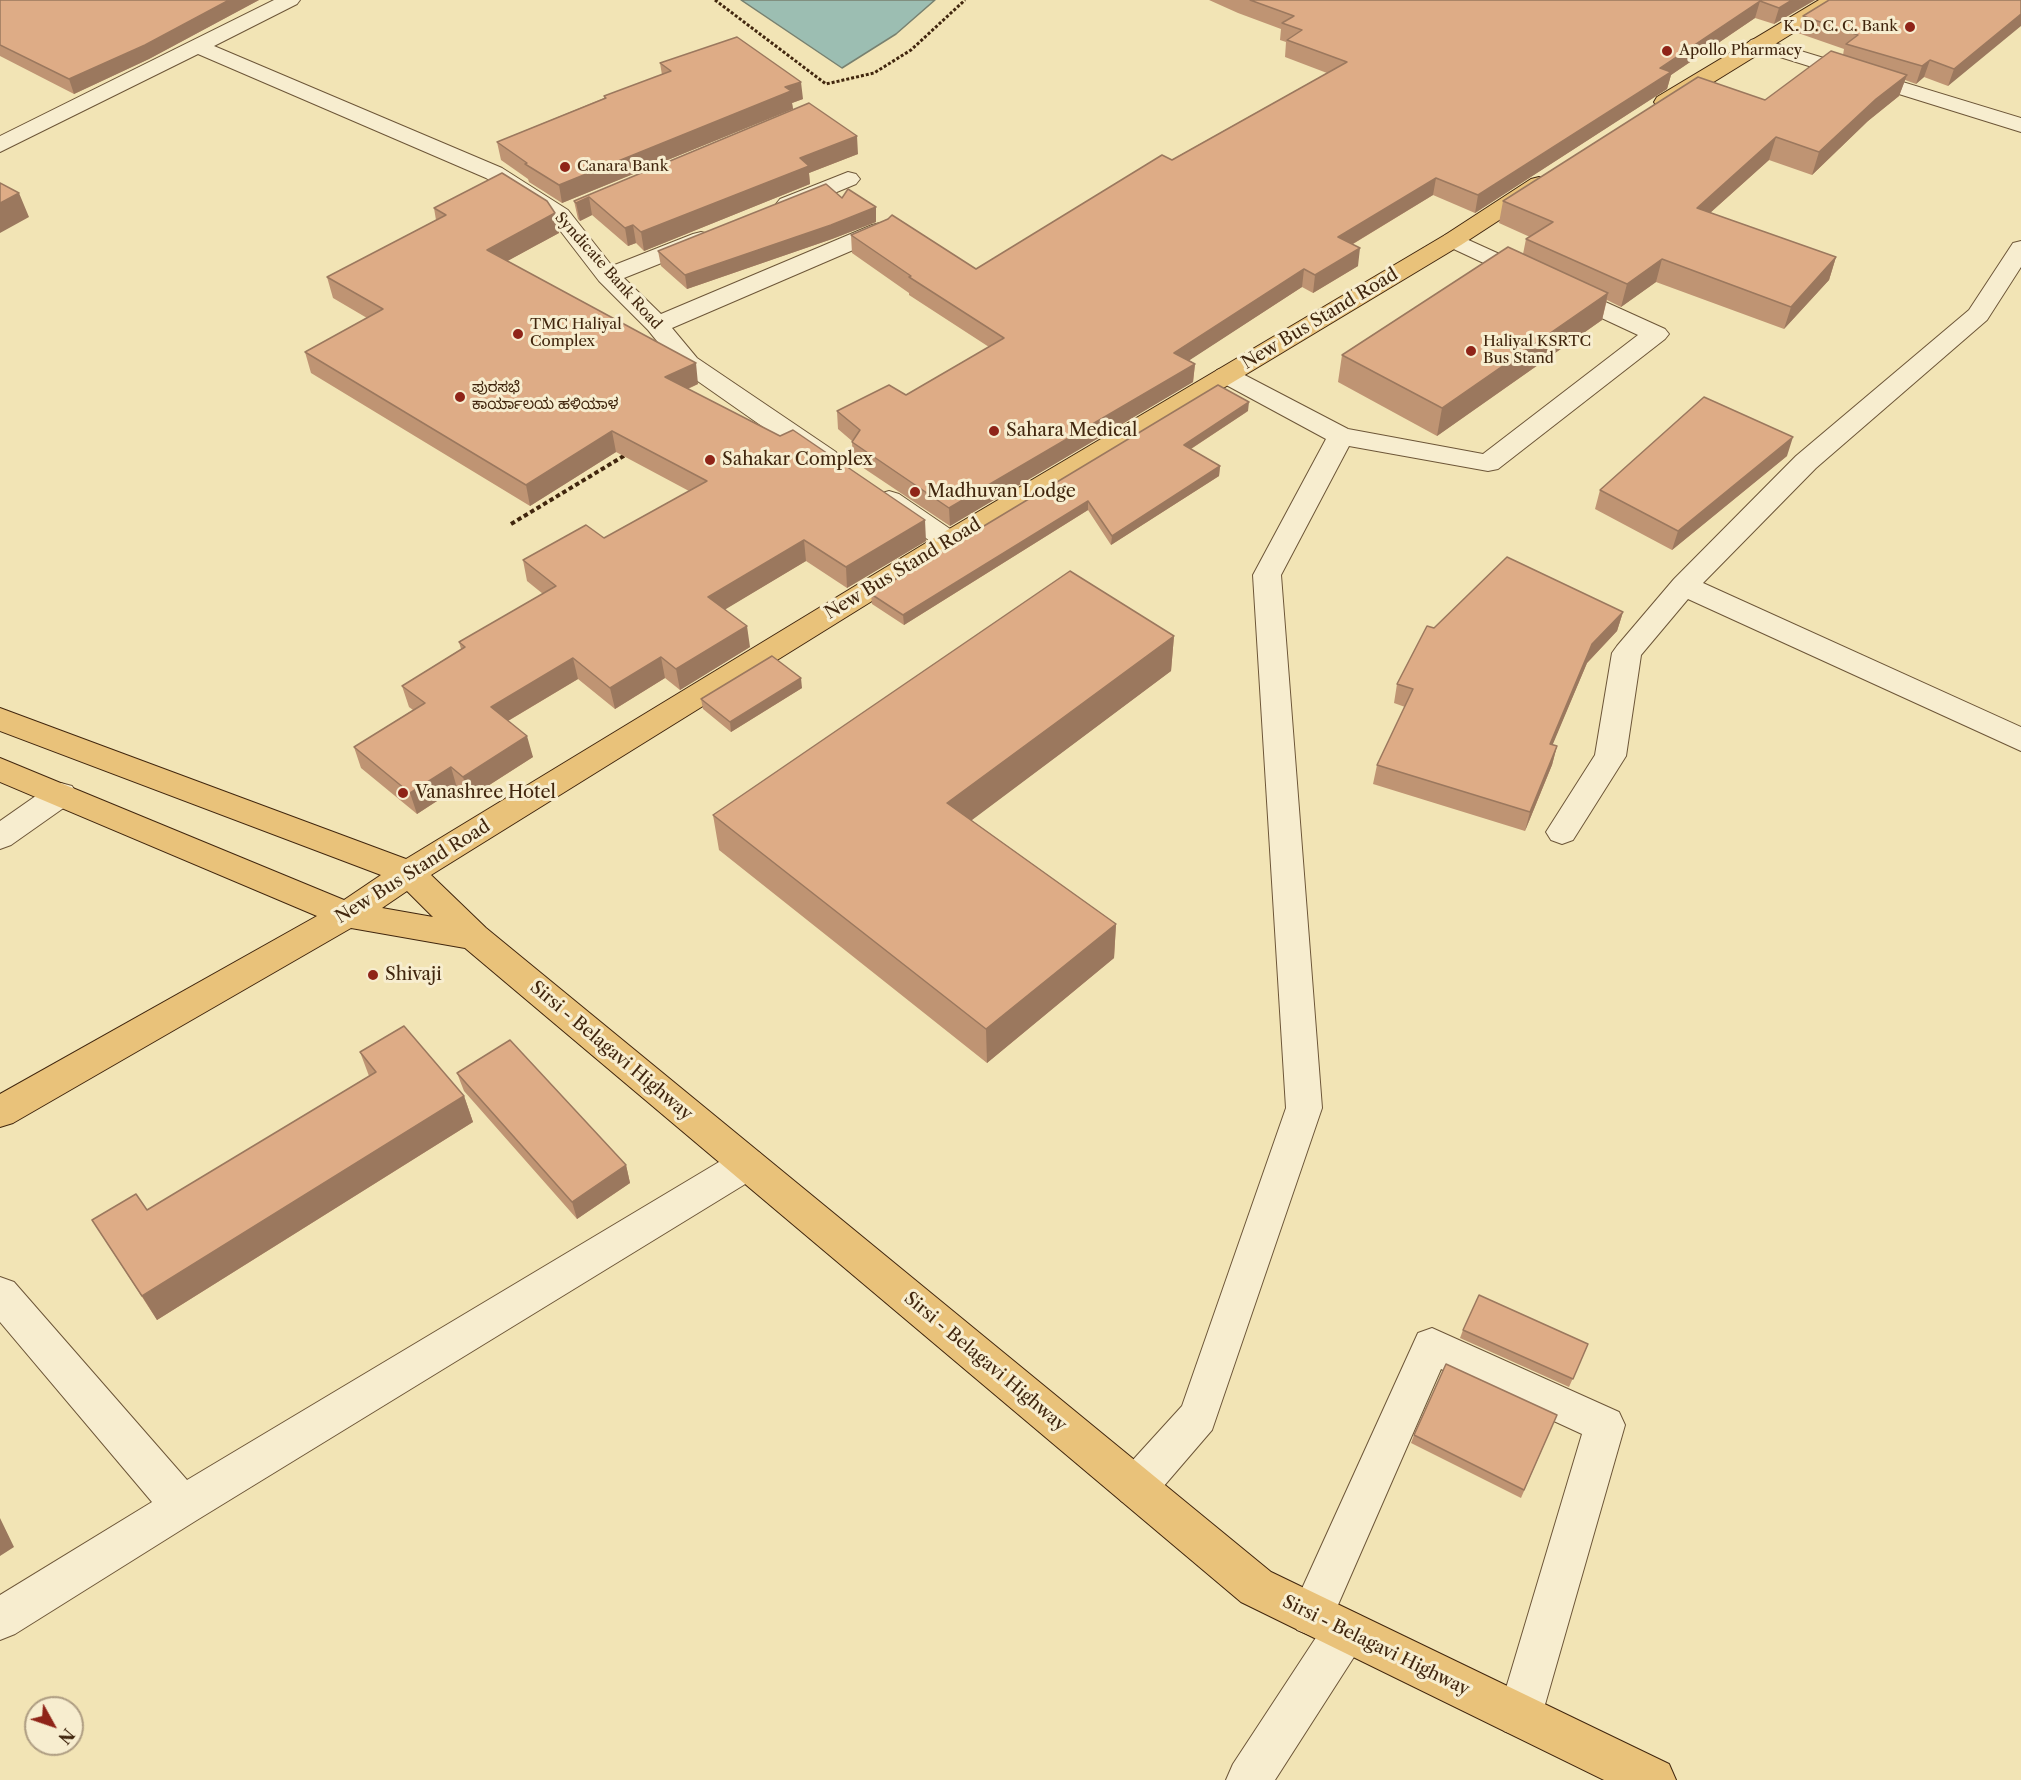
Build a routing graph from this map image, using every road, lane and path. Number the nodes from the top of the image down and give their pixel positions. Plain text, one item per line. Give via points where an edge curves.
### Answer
1 (290, 0) edge
2 (715, 0) edge
3 (965, 0) edge
4 (1833, 0) edge
5 (1758, 44) junction
6 (198, 47) junction
7 (1642, 117) edge
8 (2021, 125) edge
9 (0, 145) edge
10 (1562, 169) edge
11 (848, 179) dead end
12 (772, 210) edge
13 (880, 230) edge
14 (717, 232) edge
15 (1453, 240) junction
16 (2021, 248) edge
17 (608, 276) junction
18 (657, 325) junction
19 (1226, 375) junction
20 (1341, 436) junction
21 (631, 451) edge
22 (844, 470) edge
23 (873, 489) edge
24 (511, 524) dead end
25 (949, 541) junction
26 (1684, 586) junction
27 (0, 719) edge
28 (2021, 740) edge
29 (0, 770) edge
30 (61, 794) junction
31 (1562, 832) dead end
32 (0, 837) edge
33 (409, 873) junction
34 (347, 915) junction
35 (474, 937) junction
36 (0, 1112) edge
37 (747, 1164) junction
38 (0, 1294) edge
39 (1136, 1487) junction
40 (182, 1506) junction
41 (0, 1619) edge
42 (1329, 1623) junction
43 (1520, 1715) junction
44 (1249, 1780) edge
45 (1653, 1780) edge

1 - 6 street
2 - 3 path via 826,84 874,73 911,51
4 - 5 main road
5 - 7 main road
5 - 8 street
6 - 9 street
6 - 17 street, Syndicate Bank Road via 494,173 570,210
10 - 15 main road, New Bus Stand Road
11 - 12 street
13 - 18 street
14 - 17 street
15 - 19 main road, New Bus Stand Road
15 - 20 street via 1656,334 1488,463
16 - 26 street via 1978,315 1806,462
17 - 18 street, Syndicate Bank Road
18 - 22 street, Syndicate Bank Road via 688,363
19 - 20 street
19 - 25 main road, New Bus Stand Road
20 - 39 street via 1267,575 1305,1108 1198,1417
21 - 24 path
23 - 25 street
25 - 33 main road, New Bus Stand Road
26 - 28 street
26 - 31 street via 1627,653 1610,756
27 - 33 main road
29 - 30 main road, Sirsi - Belagavi Highway
30 - 32 street
30 - 34 main road, Sirsi - Belagavi Highway
33 - 34 main road, New Bus Stand Road
33 - 35 main road
34 - 35 main road, Sirsi - Belagavi Highway
34 - 36 main road, New Bus Stand Road
35 - 37 main road, Sirsi - Belagavi Highway
37 - 39 main road, Sirsi - Belagavi Highway
37 - 40 street
38 - 40 street
39 - 42 main road, Sirsi - Belagavi Highway via 1256,1587
40 - 41 street
42 - 43 main road, Sirsi - Belagavi Highway
42 - 43 street via 1432,1346 1605,1425
42 - 44 street
43 - 45 main road, Sirsi - Belagavi Highway

